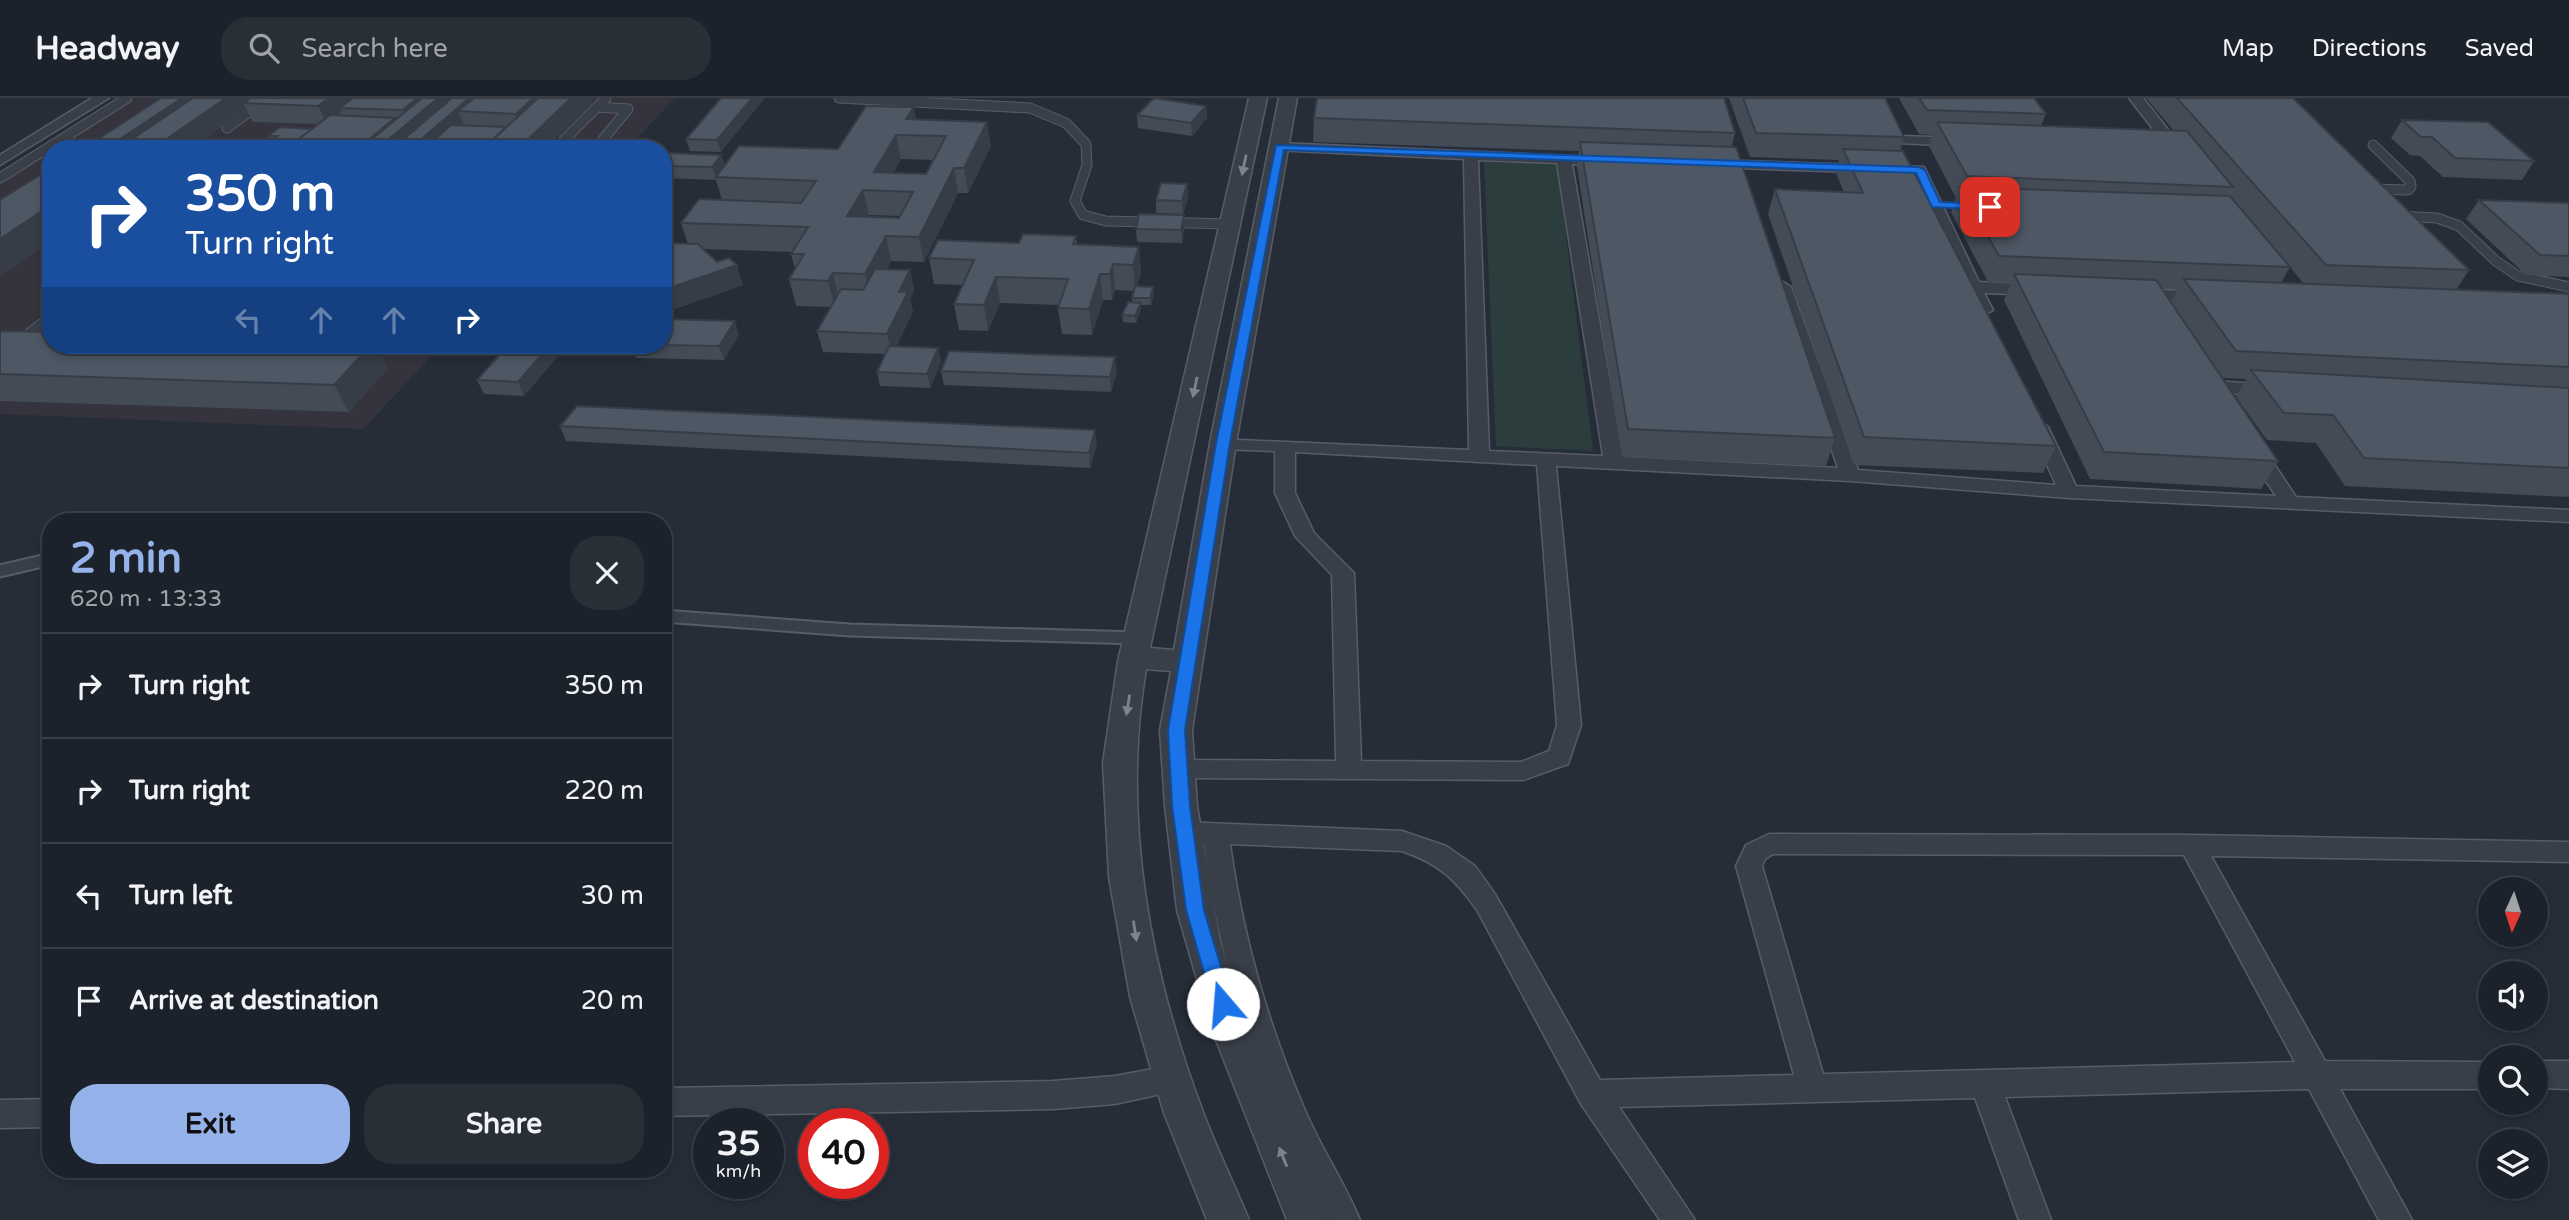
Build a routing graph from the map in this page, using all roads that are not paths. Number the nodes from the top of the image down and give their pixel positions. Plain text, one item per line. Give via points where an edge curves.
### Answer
1 (102, 98) edge
2 (127, 98) edge
3 (606, 98) edge
4 (839, 98) edge
5 (1258, 98) edge
6 (1288, 98) edge
7 (2136, 98) edge
8 (267, 99) edge
9 (253, 100) edge
10 (597, 107) junction
11 (227, 128) dead end
12 (60, 140) edge
13 (564, 140) edge
14 (602, 140) edge
15 (1981, 143) edge
16 (2373, 145) dead end
17 (1280, 147) junction
18 (0, 148) edge
19 (2150, 148) edge
20 (19, 149) junction
21 (2176, 149) junction
22 (42, 152) edge
23 (1471, 154) junction
24 (1564, 159) junction
25 (0, 161) edge
26 (1631, 161) edge
27 (1697, 163) edge
28 (2192, 169) edge
29 (1919, 170) junction
30 (0, 178) edge
31 (2363, 185) joint
32 (2393, 216) junction
33 (1231, 225) junction
34 (2410, 234) edge
35 (1777, 268) edge
36 (1220, 275) junction
37 (1255, 277) junction
38 (1974, 287) junction
39 (2569, 287) edge
40 (2054, 291) edge
41 (2121, 294) edge
42 (2148, 295) junction
43 (2229, 298) edge
44 (2164, 316) edge
45 (1991, 323) edge
46 (41, 324) dead end
47 (0, 356) edge
48 (2199, 367) edge
49 (2213, 387) junction
50 (2295, 392) edge
51 (2030, 408) edge
52 (2229, 410) edge
53 (2244, 433) edge
54 (1223, 443) junction
55 (1285, 447) junction
56 (1479, 457) junction
57 (1546, 460) junction
58 (1614, 464) junction
59 (1850, 475) junction
60 (2069, 492) junction
61 (2290, 502) junction
62 (2569, 516) edge
63 (42, 561) edge
64 (0, 571) edge
65 (672, 617) edge
66 (1137, 648) junction
67 (1188, 661) junction
68 (1178, 769) junction
69 (1349, 771) junction
70 (1184, 832) junction
71 (1214, 832) junction
72 (2192, 845) junction
73 (2569, 852) edge
74 (2319, 1075) junction
75 (2478, 1075) edge
76 (2548, 1075) edge
77 (2569, 1075) edge
78 (1174, 1079) junction
79 (1986, 1084) junction
80 (1812, 1088) junction
81 (1592, 1094) junction
82 (672, 1102) edge
83 (42, 1113) edge
84 (0, 1114) edge
85 (1228, 1220) edge
86 (1308, 1220) edge
87 (1344, 1220) edge
88 (1679, 1220) edge
89 (2035, 1220) edge
90 (2396, 1220) edge

1 - 20 street
2 - 12 lane
3 - 10 lane
4 - 33 lane via 1017,107 1056,116 1083,140 1088,154 1074,201 1083,215 1106,221
5 -> 33 street
6 - 17 street
7 - 21 street
8 - 9 lane
8 - 11 lane
10 - 13 lane
10 - 14 lane via 628,109
15 - 29 street via 1900,135
16 - 31 lane via 2411,187
17 - 23 street
17 - 37 street
18 - 20 street
19 - 21 street
20 - 25 street
21 - 28 street
22 - 30 lane
23 - 24 street
23 - 56 street
24 - 26 street
24 - 58 street
27 - 29 street
29 - 38 street via 1943,205
31 - 32 street
32 - 34 street
32 - 39 lane via 2447,220 2519,279
33 - 36 street
35 - 59 street
36 - 37 street
36 -> 66 street
37 - 54 street
38 - 40 street
38 - 45 street
41 - 42 street
42 - 43 street
42 - 44 street
46 - 47 lane
48 - 49 street
49 - 50 street
49 - 52 street
51 - 60 street
53 - 61 street
54 - 55 street
54 - 67 street
55 - 56 street
55 - 69 street via 1285,493 1305,536 1343,573
56 - 57 street
57 - 58 street
57 - 69 street via 1569,725 1559,757 1523,771
58 - 59 street
59 - 60 street
60 - 61 street
61 - 62 street
63 - 64 lane
65 - 66 lane
66 - 67 street
66 -> 78 street via 1119,795 1139,956
67 - 68 street via 1176,730
68 - 69 street
68 - 70 street
70 - 71 street
86 -> 70 street via 1229,1025 1202,942
71 - 81 street via 1402,841 1437,853 1466,874 1486,902
71 - 87 street via 1228,923 1259,1034 1285,1102
72 - 73 street
72 - 74 street
72 - 80 street via 1788,843 1769,844 1755,852 1749,866
74 - 75 street
74 - 79 street
74 - 90 street
76 - 77 street
78 - 82 street via 1053,1095
78 - 85 street
79 - 80 street
79 - 89 street
80 - 81 street
81 - 88 street
83 - 84 street

